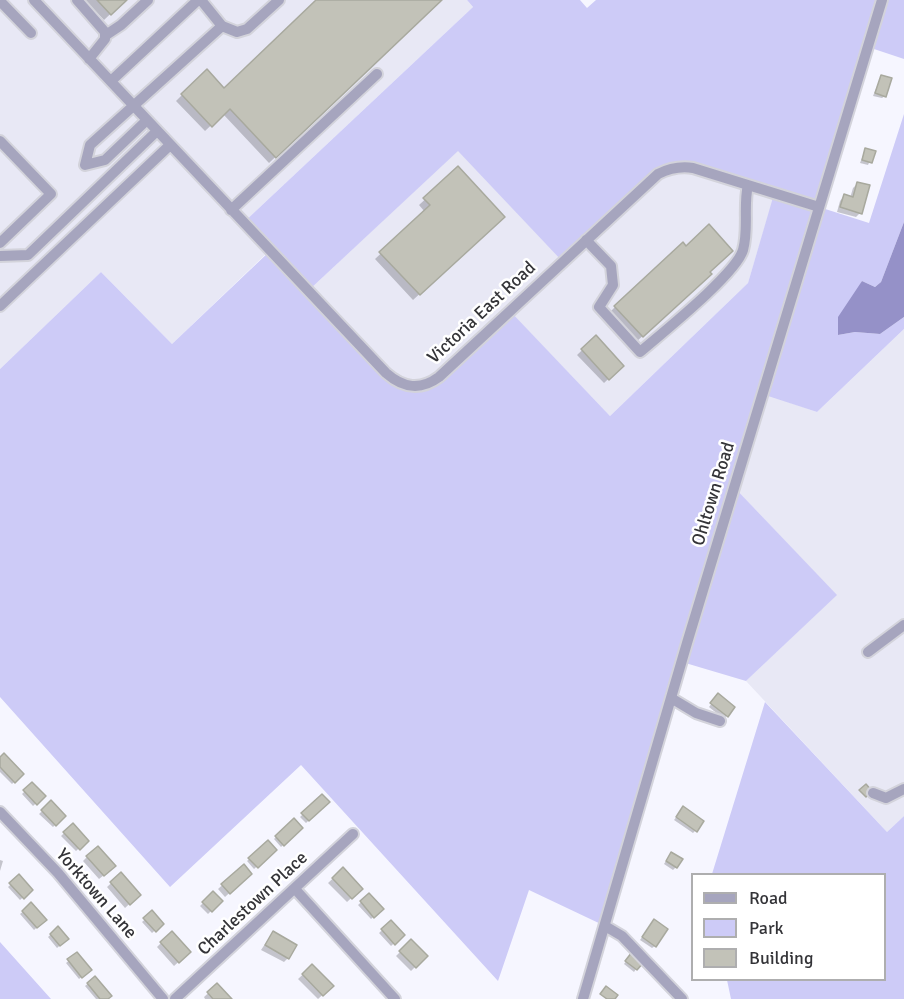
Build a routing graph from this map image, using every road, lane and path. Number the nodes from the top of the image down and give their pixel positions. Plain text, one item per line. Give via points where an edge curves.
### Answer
1 (77, 0) edge
2 (148, 0) edge
3 (200, 0) edge
4 (279, 0) edge
5 (882, 0) edge
6 (0, 1) edge
7 (38, 2) edge
8 (222, 26) junction
9 (31, 33) dead end
10 (105, 35) junction
11 (89, 59) junction
12 (377, 74) dead end
13 (111, 81) junction
14 (133, 105) junction
15 (147, 120) junction
16 (157, 131) junction
17 (0, 141) edge
18 (170, 145) junction
19 (748, 185) junction
20 (819, 207) junction
21 (231, 210) junction
22 (1, 239) edge
23 (586, 240) junction
24 (0, 256) edge
25 (0, 306) edge
26 (904, 625) edge
27 (868, 652) dead end
28 (671, 699) junction
29 (720, 722) dead end
30 (904, 789) edge
31 (873, 793) dead end
32 (2, 818) edge
33 (353, 834) dead end
34 (294, 889) junction
35 (605, 926) junction
36 (163, 999) edge
37 (176, 999) edge
38 (395, 999) edge
39 (584, 999) edge
40 (682, 999) edge

1 - 10 street
2 - 10 street
3 - 8 street
3 - 13 street
4 - 8 street via 247,29 237,32
5 - 20 street, Ohltown Road
6 - 9 street
7 - 11 street, Victoria East Road
8 - 14 street
10 - 11 street
11 - 13 street, Victoria East Road
12 - 21 street
13 - 14 street, Victoria East Road
14 - 15 street, Victoria East Road
14 - 15 street via 90,145 85,165 105,160
15 - 16 street, Victoria East Road
16 - 18 street, Victoria East Road
16 - 24 street via 28,255
17 - 22 street via 51,194
18 - 21 street, Victoria East Road
18 - 25 street
19 - 20 street, Victoria East Road
19 - 23 street, Victoria East Road via 693,168 666,170
19 - 23 street via 742,254 720,280 640,352 599,307 613,285 611,266
20 - 28 street, Ohltown Road
21 - 23 street, Victoria East Road via 386,373 410,387 439,377
26 - 27 street
28 - 29 street
28 - 35 street, Ohltown Road
30 - 31 street via 886,798
32 - 36 street, Yorktown Lane via 58,873
33 - 34 street, Charlestown Place
34 - 37 street, Charlestown Place
34 - 38 street
35 - 39 street, Ohltown Road
35 - 40 street via 622,936

